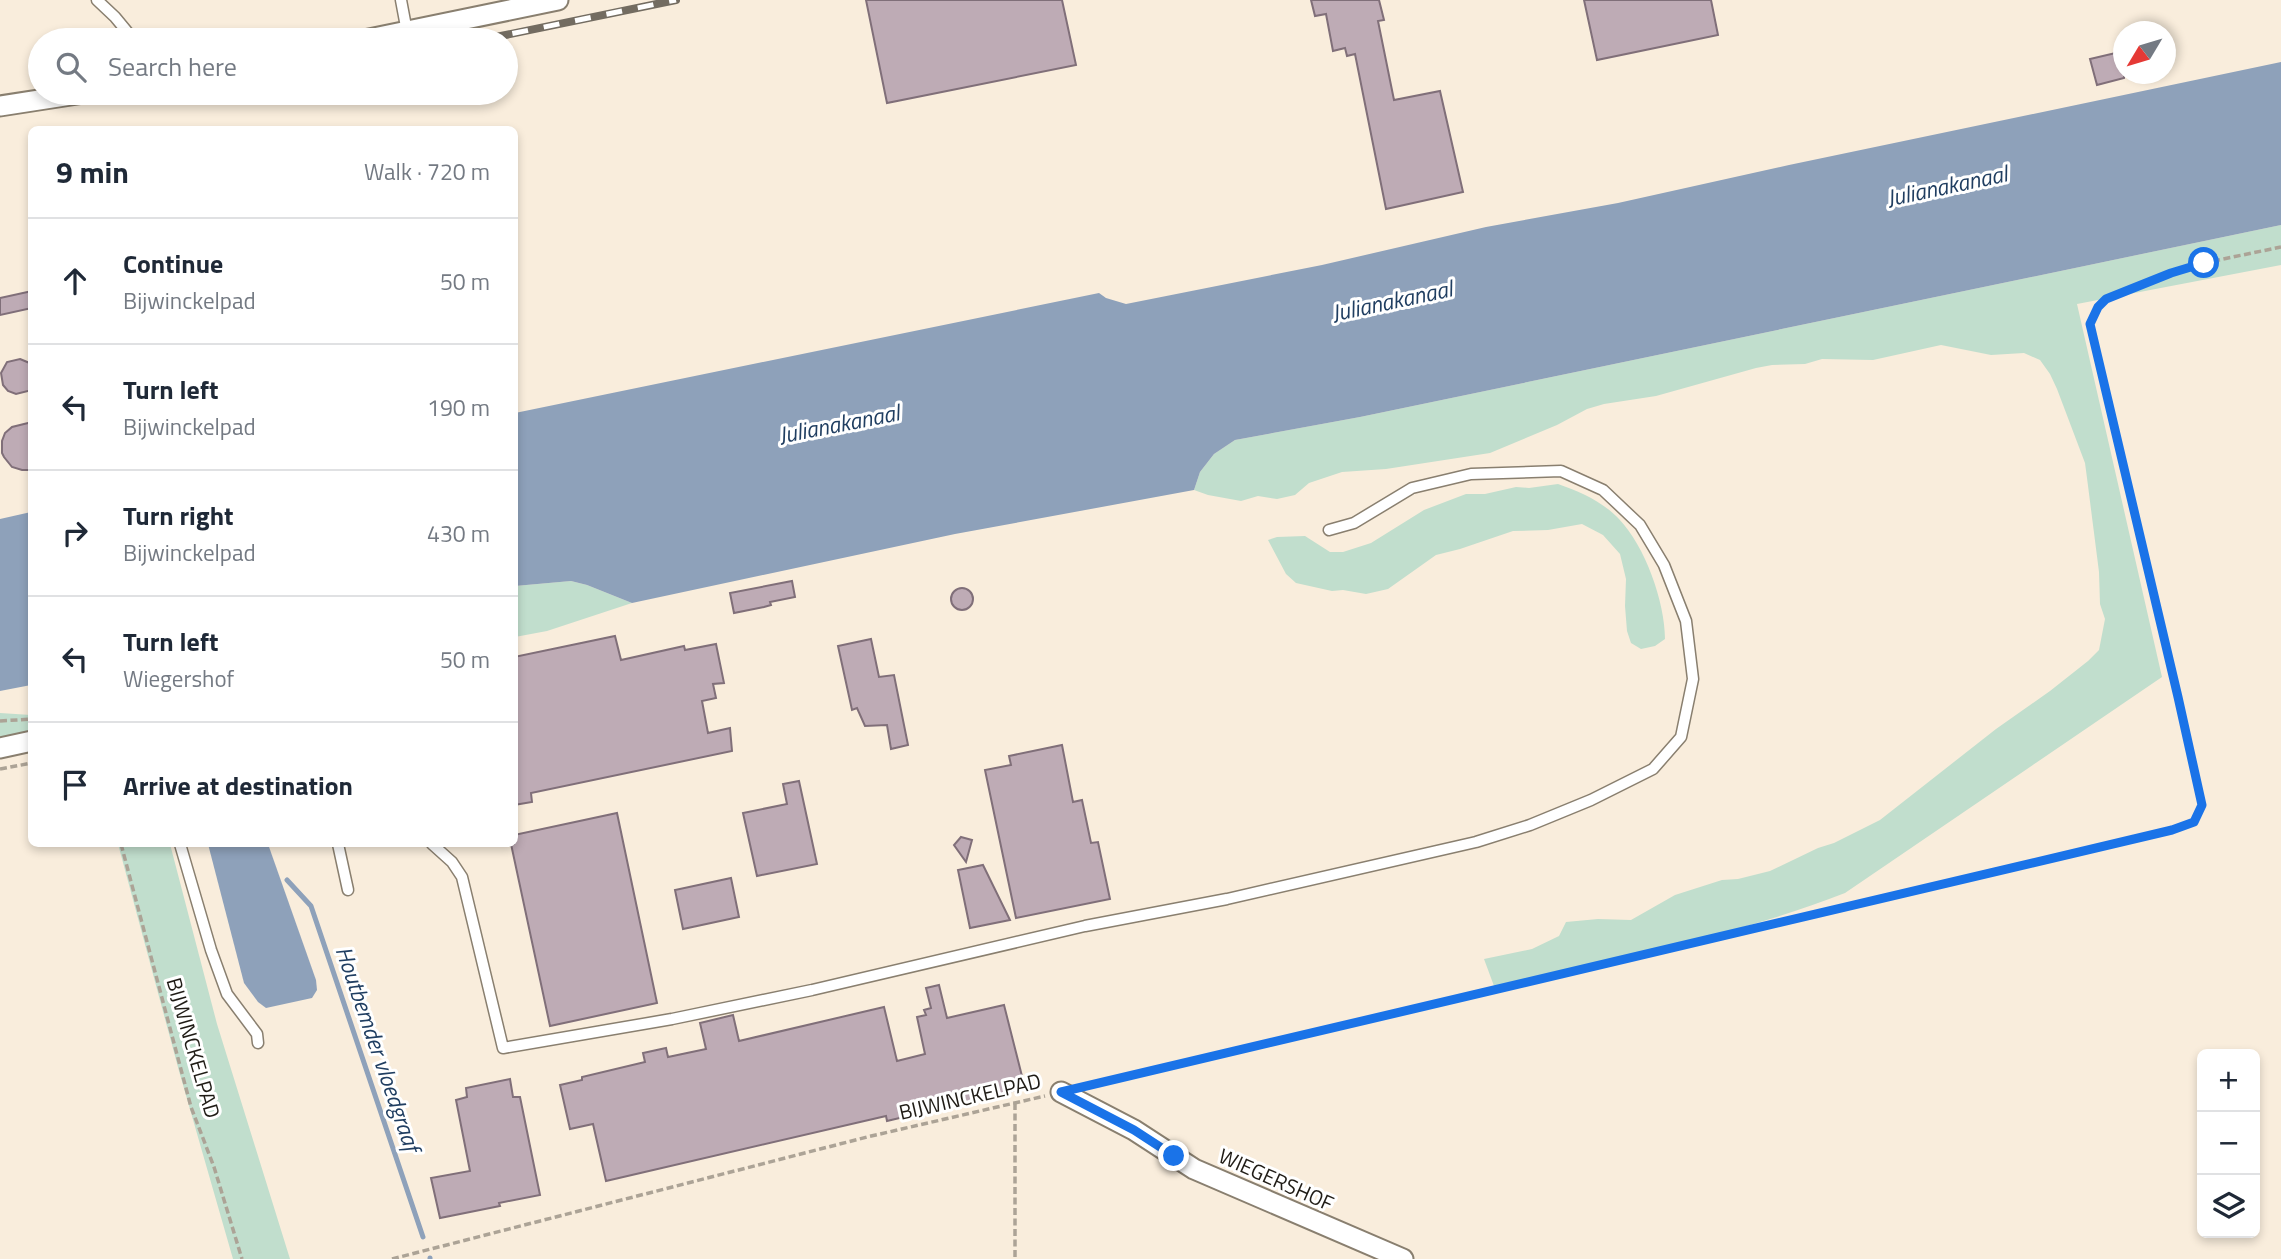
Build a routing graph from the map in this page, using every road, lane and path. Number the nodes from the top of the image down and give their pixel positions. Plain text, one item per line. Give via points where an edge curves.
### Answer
1 (97, 0) edge
2 (401, 0) edge
3 (558, 0) edge
4 (124, 28) edge
5 (406, 28) edge
6 (426, 28) edge
7 (28, 102) edge
8 (0, 106) edge
9 (2281, 247) edge
10 (1329, 530) dead end
11 (28, 719) edge
12 (0, 721) edge
13 (28, 742) edge
14 (0, 748) edge
15 (28, 764) edge
16 (0, 769) edge
17 (122, 847) edge
18 (181, 847) edge
19 (339, 847) edge
20 (435, 847) edge
21 (348, 890) dead end
22 (258, 1042) dead end
23 (1061, 1092) junction
24 (1015, 1103) junction
25 (242, 1259) edge
26 (392, 1259) edge
27 (1015, 1259) edge
28 (1403, 1259) edge

1 - 4 lane
2 - 5 lane
3 - 6 street
7 - 8 street
9 - 23 path, BIJWINCKELPAD via 2204,263 2106,299 2090,324 2202,805 2194,822
10 - 20 lane via 1354,523 1412,488 1471,474 1561,471 1603,490 1640,525 1664,565 1686,621 1693,679 1681,737 1653,769 1579,805 1476,842 685,1017 503,1048 462,877
11 - 12 path
13 - 14 street
15 - 16 path
17 - 25 path, BIJWINCKELPAD via 191,1107
18 - 22 lane via 227,994 257,1034
19 - 21 lane
23 - 24 path, BIJWINCKELPAD
23 - 28 street, WIEGERSHOF via 1134,1130 1194,1169
24 - 26 path, BIJWINCKELPAD
24 - 27 path

